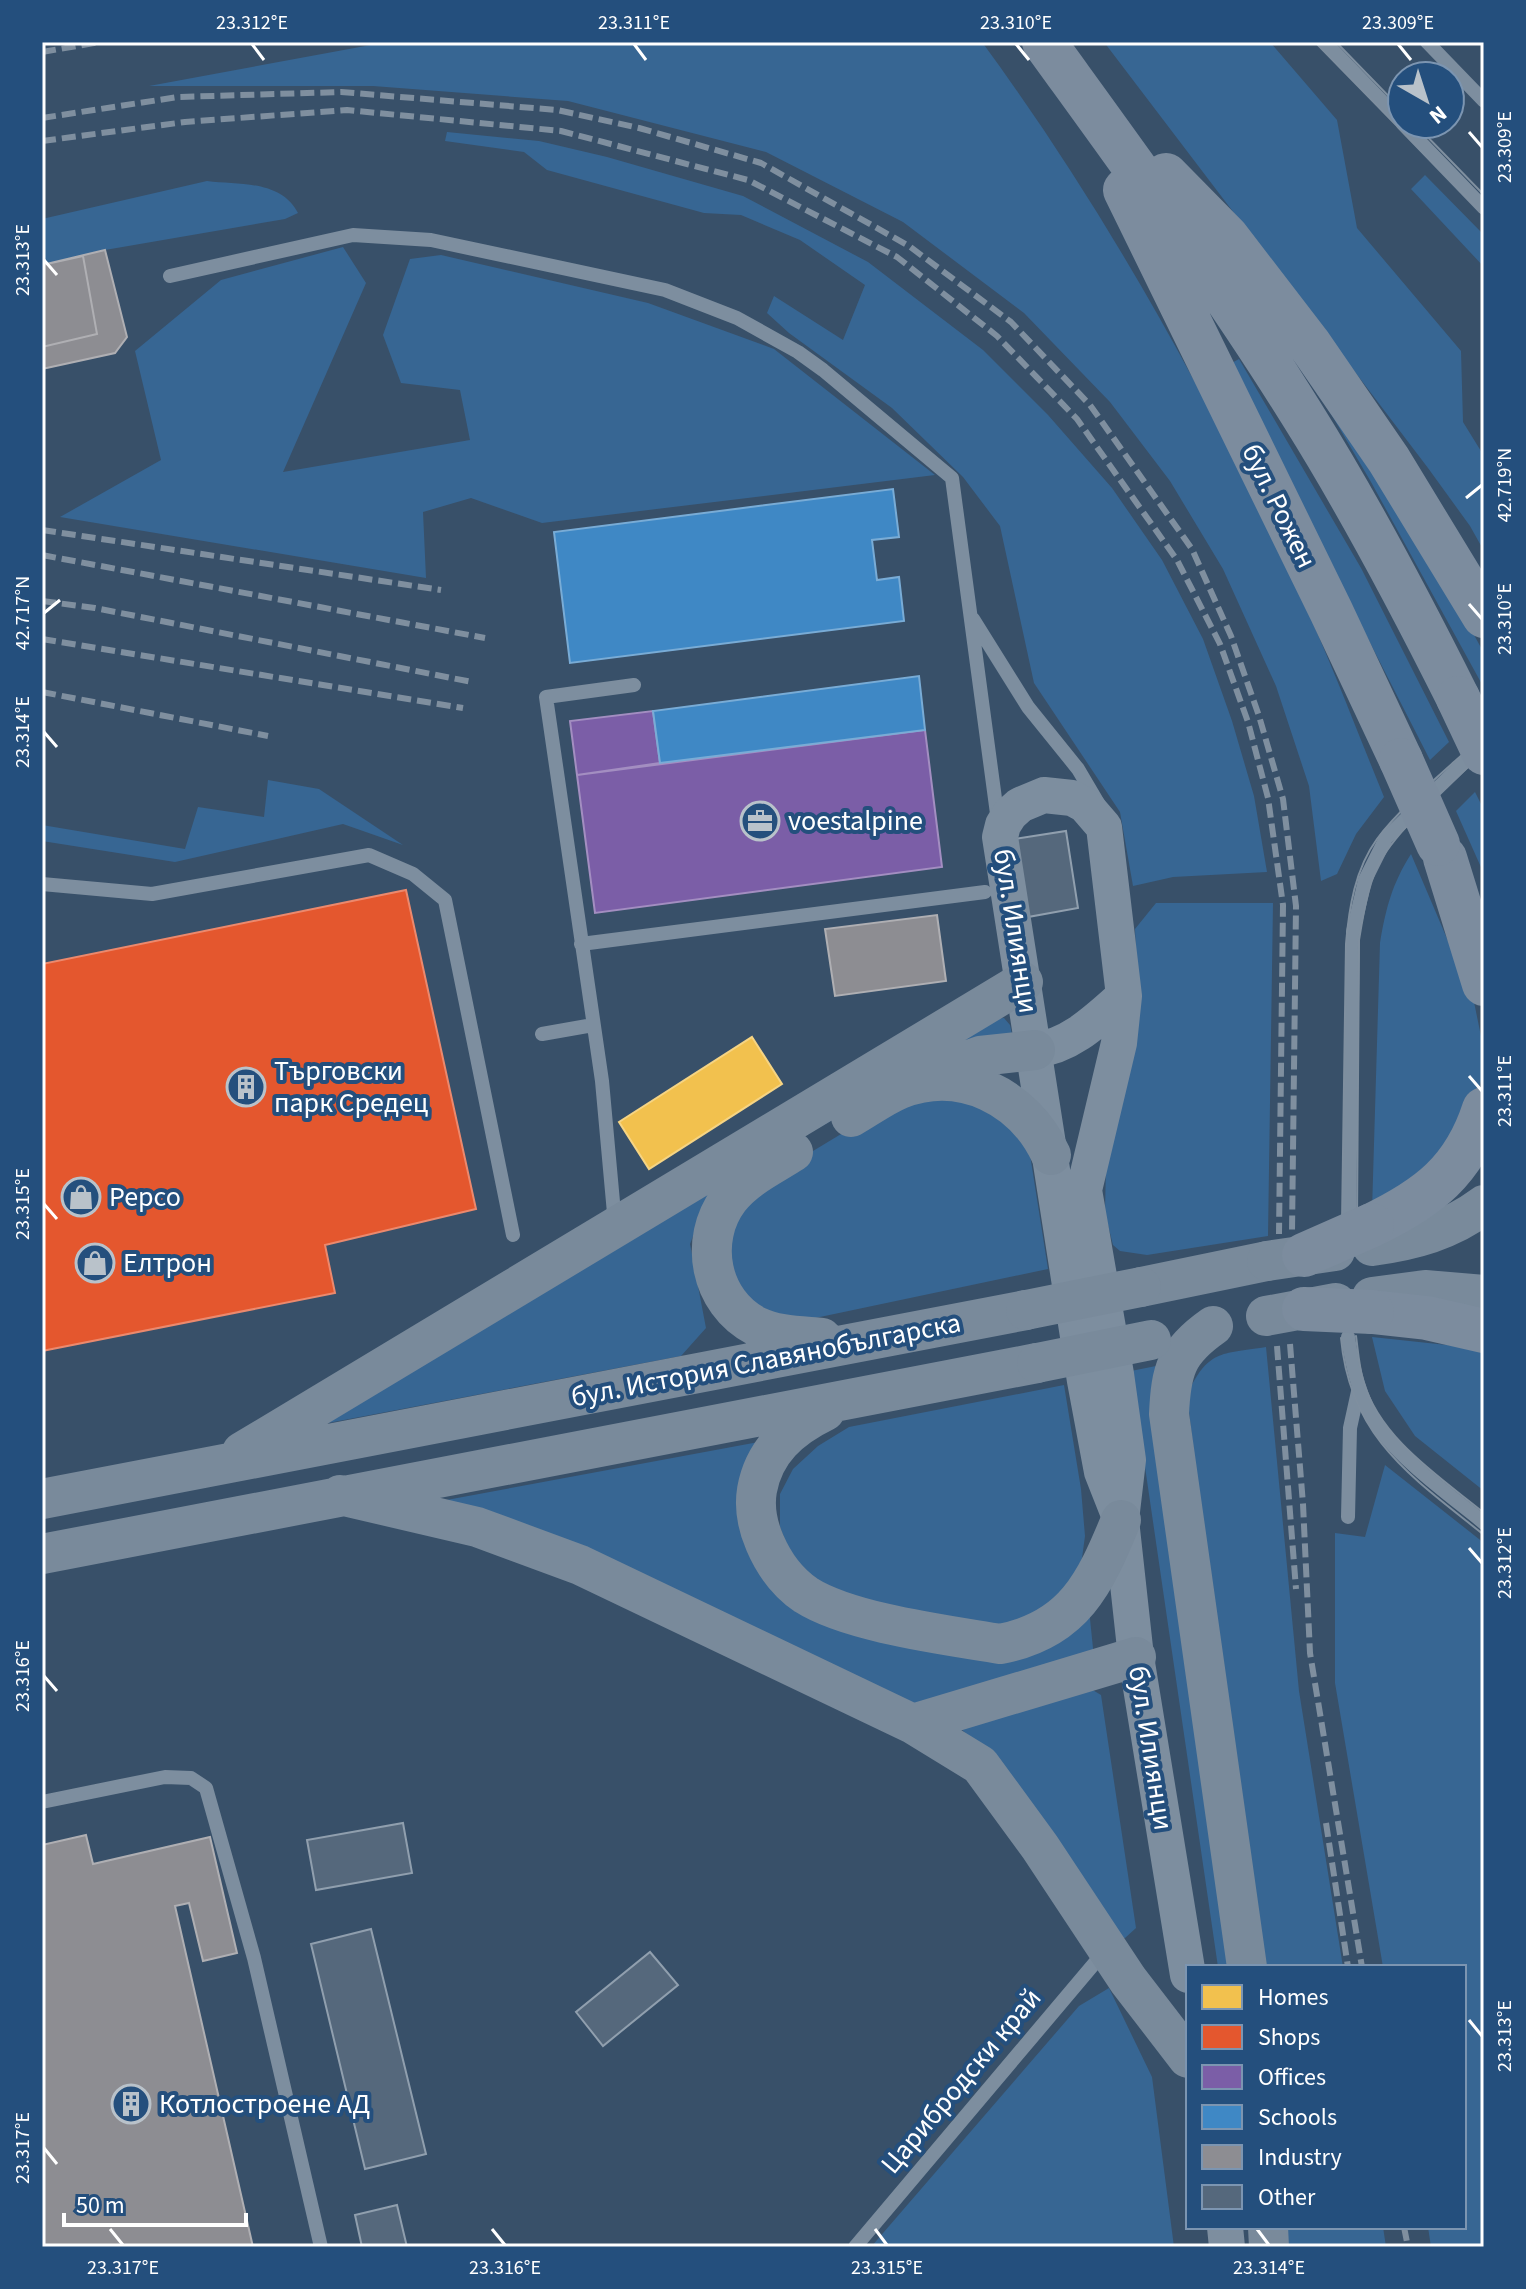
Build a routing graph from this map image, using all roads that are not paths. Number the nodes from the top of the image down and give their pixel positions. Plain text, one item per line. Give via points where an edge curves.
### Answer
1 (1044, 42) edge
2 (1325, 42) edge
3 (1427, 42) edge
4 (1071, 80) junction
5 (1484, 101) edge
6 (1386, 105) edge
7 (1419, 140) edge
8 (1484, 208) edge
9 (170, 276) dead end
10 (970, 615) junction
11 (1484, 616) edge
12 (634, 685) dead end
13 (1484, 743) edge
14 (1484, 753) edge
15 (1104, 827) junction
16 (1000, 837) junction
17 (1441, 851) junction
18 (42, 884) edge
19 (985, 892) dead end
20 (1484, 933) edge
21 (581, 944) junction
22 (1023, 982) junction
23 (1484, 984) edge
24 (1124, 996) junction
25 (593, 1025) junction
26 (542, 1034) dead end
27 (1035, 1050) junction
28 (882, 1099) junction
29 (1484, 1109) edge
30 (1051, 1155) junction
31 (1484, 1205) edge
32 (615, 1227) junction
33 (1364, 1231) junction
34 (513, 1235) dead end
35 (1286, 1258) joint
36 (1484, 1295) edge
37 (1285, 1313) joint
38 (1364, 1315) junction
39 (1213, 1326) junction
40 (1484, 1331) edge
41 (858, 1343) junction
42 (1359, 1387) junction
43 (850, 1400) junction
44 (220, 1466) junction
45 (340, 1495) junction
46 (48, 1496) edge
47 (1348, 1517) dead end
48 (1121, 1520) junction
49 (1484, 1523) edge
50 (42, 1554) edge
51 (1136, 1657) junction
52 (913, 1724) junction
53 (42, 1802) edge
54 (1107, 1949) junction
55 (1186, 1965) edge
56 (1247, 1965) edge
57 (1186, 2055) edge
58 (321, 2247) edge
59 (855, 2247) edge

1 - 4 main road, бул. Рожен
2 - 6 lane
3 - 5 lane
4 - 11 main road, бул. Рожен via 1227,237 1269,290 1351,402
4 - 14 main road, бул. Рожен, bridge via 1213,278 1304,417 1386,557
4 - 17 main road, бул. Рожен, bridge via 1331,611
7 - 8 lane
9 - 10 lane via 353,235 431,240 702,302 798,352 952,478
10 - 15 lane via 1028,707 1092,790
10 - 16 lane
12 - 21 lane via 546,697
13 - 33 lane via 1386,838 1365,880 1353,932
15 - 16 street, бул. Илиянци via 1072,798 1044,795 1010,814
15 - 24 street, бул. Илиянци
16 - 22 street, бул. Илиянци
17 - 20 main road, бул. Рожен
17 - 23 main road
18 - 34 lane via 152,894 369,855 413,874 445,900
19 - 21 lane
21 - 25 lane
22 - 27 street, бул. Илиянци
22 - 32 main road
24 - 27 street via 1069,1039
24 - 48 street, бул. Илиянци via 1119,1043 1084,1190 1128,1460
25 - 26 lane
25 - 32 lane
27 - 28 main road via 954,1063
27 - 30 street, бул. Илиянци
28 - 30 main road via 916,1084 972,1085 1020,1111
28 - 41 main road via 750,1178 728,1199 711,1241 717,1284 745,1319 782,1334
29 - 33 main road via 1469,1147 1442,1181
30 - 48 street, бул. Илиянци via 1102,1472
31 - 33 main road via 1424,1237
32 - 44 main road
33 - 35 main road, bridge
35 - 41 main road, бул. История Славянобългарска, bridge
36 - 38 main road via 1425,1290
37 - 38 main road, bridge
37 - 39 main road, бул. История Славянобългарска
38 - 40 main road via 1427,1318
38 - 42 lane
39 - 43 main road, бул. История Славянобългарска, bridge
39 - 56 main road via 1177,1359 1169,1414
41 - 44 main road, бул. История Славянобългарска
42 - 47 lane via 1350,1428
42 - 49 lane via 1374,1421 1394,1444
43 - 45 main road, бул. История Славянобългарска
43 - 48 main road via 783,1439 767,1457 756,1497 758,1528 775,1565 806,1595 846,1613 1000,1644 1022,1640 1080,1602 1098,1575
44 - 46 main road, бул. История Славянобългарска
45 - 50 main road, бул. История Славянобългарска
45 - 52 main road via 477,1527 580,1565
48 - 51 street, бул. Илиянци
51 - 52 main road
51 - 55 street, бул. Илиянци
52 - 54 main road via 980,1765
53 - 58 lane via 165,1777 191,1778 206,1788 254,1958
54 - 57 main road
54 - 59 lane, Царибродски край

